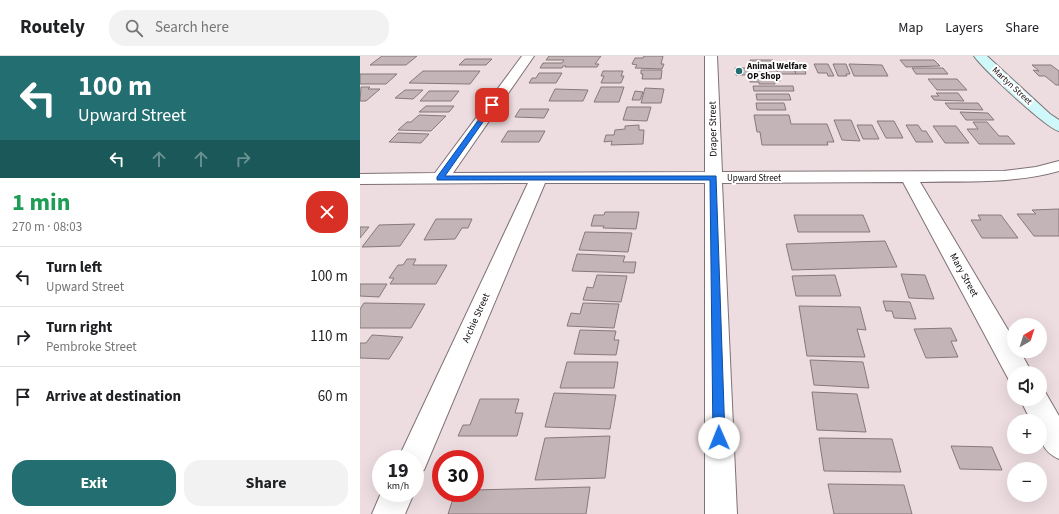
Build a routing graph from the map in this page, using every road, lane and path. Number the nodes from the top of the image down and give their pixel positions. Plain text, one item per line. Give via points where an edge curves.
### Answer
1 (528, 56) edge
2 (711, 56) edge
3 (980, 56) edge
4 (1045, 117) junction
5 (1059, 127) edge
6 (1059, 136) edge
7 (1059, 166) edge
8 (1004, 176) junction
9 (909, 177) junction
10 (440, 178) junction
11 (539, 178) junction
12 (714, 178) junction
13 (360, 179) edge
14 (1056, 183) dead end
15 (1015, 366) edge
16 (1038, 406) edge
17 (1059, 444) edge
18 (417, 450) edge
19 (394, 502) edge
20 (388, 514) edge
21 (721, 514) edge

1 - 10 street
2 - 12 street, Draper Street
3 - 4 street, Martyn Street
4 - 5 street, Martyn Street
4 - 6 street, Martyn Street
7 - 8 street, Upward Street
8 - 9 street, Upward Street
8 - 14 street, Upward Street
9 - 12 street, Upward Street
9 - 15 street, Mary Street
10 - 11 street, Upward Street
10 - 13 street, Upward Street
11 - 12 street, Upward Street
11 - 18 street, Archie Street
12 - 21 street, Draper Street
16 - 17 street
19 - 20 street

